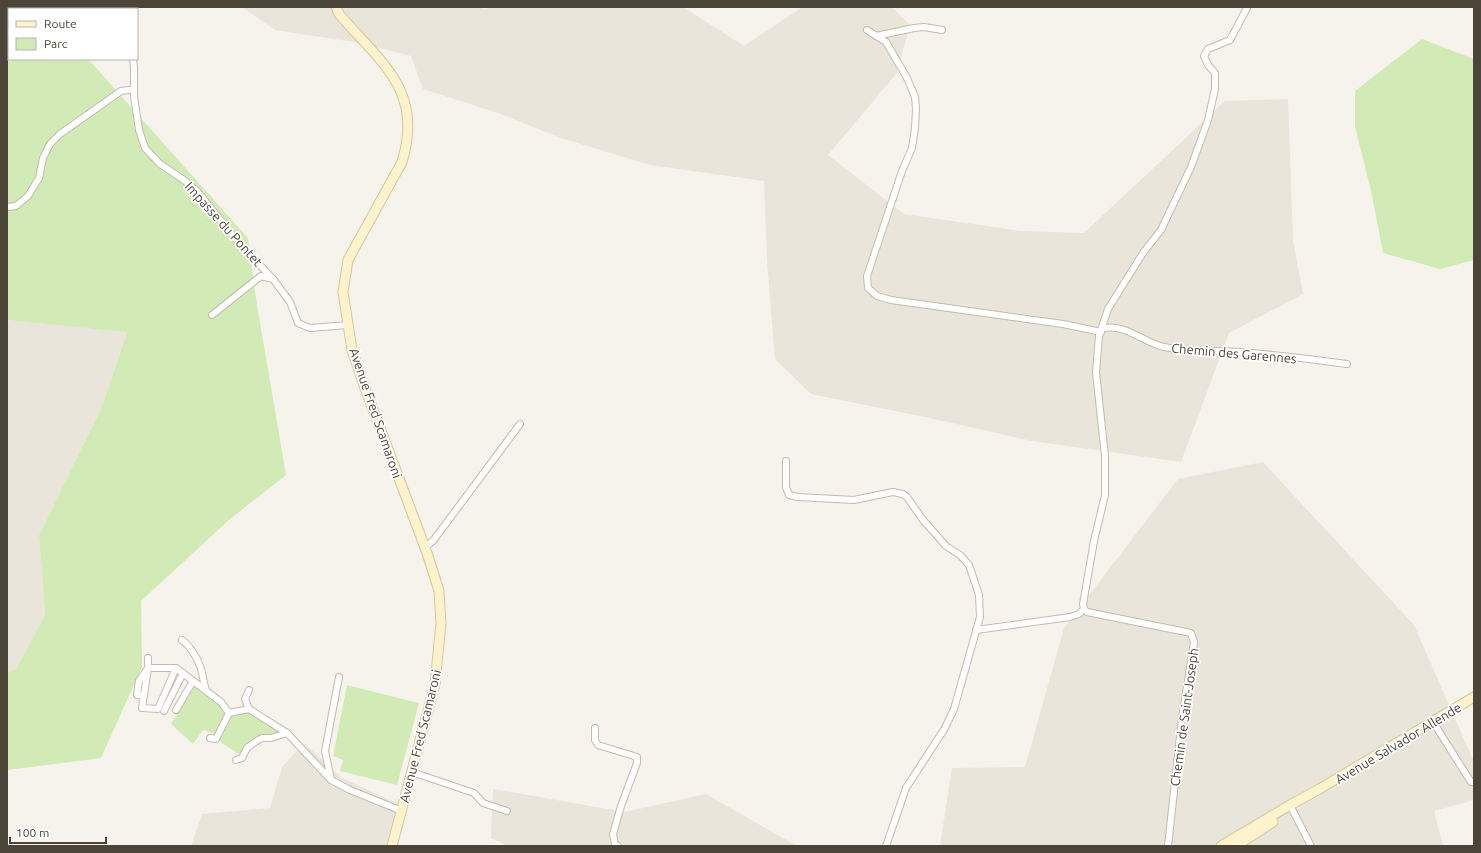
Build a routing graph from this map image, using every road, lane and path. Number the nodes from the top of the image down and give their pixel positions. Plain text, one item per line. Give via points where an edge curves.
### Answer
1 (336, 7) edge
2 (1247, 8) dead end
3 (867, 30) dead end
4 (942, 30) dead end
5 (876, 36) junction
6 (133, 60) edge
7 (134, 90) junction
8 (8, 207) dead end
9 (272, 279) junction
10 (212, 315) dead end
11 (348, 325) junction
12 (1101, 330) junction
13 (1347, 364) dead end
14 (520, 424) dead end
15 (786, 461) dead end
16 (425, 547) junction
17 (1084, 609) junction
18 (976, 630) junction
19 (182, 640) dead end
20 (148, 658) dead end
21 (148, 668) junction
22 (176, 668) junction
23 (183, 673) junction
24 (340, 677) dead end
25 (193, 681) junction
26 (249, 690) dead end
27 (207, 691) junction
28 (1474, 697) edge
29 (249, 709) junction
30 (176, 710) dead end
31 (164, 711) dead end
32 (228, 713) junction
33 (1433, 722) junction
34 (595, 728) dead end
35 (287, 733) junction
36 (210, 738) dead end
37 (236, 760) dead end
38 (412, 772) junction
39 (331, 780) junction
40 (1474, 782) edge
41 (1291, 807) junction
42 (402, 811) junction
43 (507, 811) dead end
44 (392, 846) edge
45 (618, 846) edge
46 (886, 846) edge
47 (1168, 846) edge
48 (1221, 846) edge
49 (1236, 846) edge
50 (1311, 846) edge

1 - 11 main road, Avenue Fred Scamaroni via 339,14 393,75 404,99 409,129 408,145 402,162 348,260 343,292
2 - 12 street via 1230,40 1208,49 1204,56 1215,73 1214,89 1206,127 1191,167 1161,230 1143,253 1108,309
3 - 5 street
4 - 5 street via 924,27
5 - 12 street, Chemin des Garennes via 886,42 907,78 915,97 916,109 912,148 867,276 868,288 877,296 891,300
6 - 7 street, Impasse du Pontet
7 - 8 street via 121,91 60,134 50,144 43,158 39,178 28,196 16,206
7 - 9 street, Impasse du Pontet via 139,130 145,148 160,164 197,191
9 - 10 street, Impasse du Pontet via 261,276
9 - 11 street, Impasse du Pontet via 290,302 298,323 310,328
11 - 16 main road, Avenue Fred Scamaroni via 352,350 365,388
12 - 13 street, Chemin des Garennes via 1109,327 1134,333 1163,347 1254,353
12 - 17 street via 1096,372 1105,456 1105,495 1094,541
14 - 16 street via 433,541
15 - 18 street via 786,487 789,495 854,500 893,492 907,497 946,546 969,565 979,595 980,617
16 - 38 main road, Avenue Fred Scamaroni via 439,591 441,623 435,684
17 - 18 street via 1070,617
17 - 47 street, Chemin de Saint-Joseph via 1087,612 1191,633 1194,642 1182,718
18 - 46 street via 954,709 945,728 906,788
19 - 27 street via 200,666
20 - 21 street
21 - 22 street
21 - 22 street via 142,708 158,709
22 - 23 street
23 - 25 street
23 - 31 street
24 - 39 street via 325,751
25 - 27 street
25 - 30 street
26 - 29 street via 245,699
27 - 32 street via 221,702
28 - 33 main road, Avenue Salvador Allende
29 - 32 street
29 - 35 street
32 - 36 street via 216,739
33 - 40 street via 1471,782
33 - 41 main road, Avenue Salvador Allende
34 - 45 street via 595,740 598,745 637,757 613,834
35 - 37 street via 262,738 247,748 242,758
35 - 39 street
38 - 42 main road, Avenue Fred Scamaroni
38 - 43 street via 474,793 483,803
39 - 42 street
41 - 48 main road, Avenue Salvador Allende
41 - 49 main road, Avenue Salvador Allende
41 - 50 street
42 - 44 main road, Avenue Fred Scamaroni

